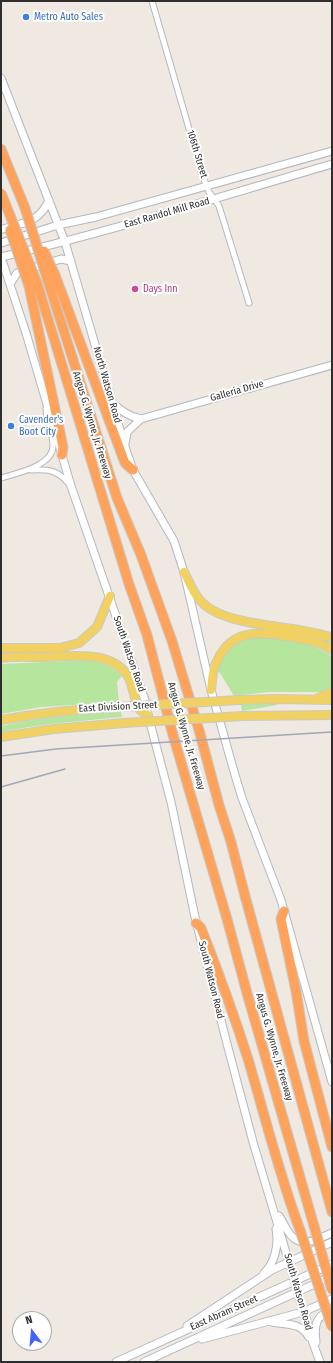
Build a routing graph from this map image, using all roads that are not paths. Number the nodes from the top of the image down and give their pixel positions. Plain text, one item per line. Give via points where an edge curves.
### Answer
1 (152, 1) edge
2 (1, 78) edge
3 (1, 149) edge
4 (332, 151) edge
5 (332, 164) edge
6 (207, 186) junction
7 (1, 193) edge
8 (1, 196) edge
9 (215, 199) junction
10 (49, 200) junction
11 (53, 212) junction
12 (75, 222) junction
13 (58, 225) junction
14 (1, 229) edge
15 (86, 236) junction
16 (65, 242) junction
17 (1, 243) edge
18 (1, 257) edge
19 (71, 261) junction
20 (51, 277) junction
21 (10, 284) junction
22 (33, 284) junction
23 (249, 303) dead end
24 (332, 365) edge
25 (112, 402) junction
26 (46, 404) junction
27 (141, 419) junction
28 (125, 447) junction
29 (62, 455) junction
30 (26, 470) junction
31 (133, 470) junction
32 (1, 478) edge
33 (71, 486) junction
34 (184, 572) junction
35 (110, 596) junction
36 (332, 638) edge
37 (1, 648) edge
38 (332, 650) edge
39 (1, 658) edge
40 (211, 690) junction
41 (332, 692) edge
42 (315, 699) junction
43 (332, 700) edge
44 (148, 715) junction
45 (332, 715) edge
46 (1, 720) edge
47 (1, 737) edge
48 (284, 911) junction
49 (196, 923) junction
50 (332, 1082) edge
51 (332, 1147) edge
52 (275, 1211) junction
53 (332, 1212) edge
54 (332, 1233) edge
55 (332, 1242) edge
56 (289, 1261) junction
57 (332, 1264) edge
58 (332, 1276) edge
59 (253, 1283) junction
60 (332, 1290) edge
61 (332, 1299) edge
62 (302, 1308) junction
63 (332, 1309) edge
64 (270, 1321) junction
65 (332, 1327) edge
66 (171, 1337) junction
67 (313, 1343) junction
68 (181, 1345) junction
69 (319, 1360) edge
70 (116, 1362) edge
71 (144, 1362) edge

1 - 6 street, 106th Street
2 - 10 main road, North Watson Road
3 - 20 highway, Angus G. Wynne, Jr. Freeway, bridge
4 - 6 main road, East Randol Mill Road
5 - 9 main road, East Randol Mill Road
6 - 9 street, 106th Street
6 - 12 main road, East Randol Mill Road
7 - 22 highway, Angus G. Wynne, Jr. Freeway, bridge
8 - 22 highway, bridge via 2,208
9 - 15 main road, East Randol Mill Road
9 - 23 street, 106th Street via 228,230
10 - 11 main road, North Watson Road
10 - 14 main road via 44,211 36,218
11 - 12 main road
11 - 13 main road, North Watson Road
12 - 13 main road, East Randol Mill Road
13 - 16 main road, North Watson Road
13 - 17 main road, East Randol Mill Road
15 - 16 main road, East Randol Mill Road
15 - 19 main road via 73,247
16 - 18 main road, East Randol Mill Road
16 - 19 main road, North Watson Road
18 - 21 main road
19 - 21 main road via 61,259 16,274
19 - 25 main road, North Watson Road
20 - 31 highway via 125,463
20 - 53 highway, Angus G. Wynne, Jr. Freeway via 116,498 141,555 177,656 231,842
21 - 26 main road
22 - 29 highway via 63,447
22 - 60 highway, Angus G. Wynne, Jr. Freeway, bridge via 147,635 173,735
24 - 27 main road, Galleria Drive
25 - 27 main road via 124,413
25 - 28 main road, North Watson Road
26 - 29 main road
26 - 30 street via 53,451 50,458
27 - 28 main road via 127,432
28 - 31 main road, North Watson Road
29 - 33 main road
30 - 32 street
30 - 33 street via 54,472 63,476
31 - 34 main road, North Watson Road via 174,542
33 - 35 main road
34 - 36 main road via 199,599 206,607 220,615 314,632
34 - 40 main road, North Watson Road
35 - 37 main road via 98,627 79,643 60,648
35 - 44 main road, South Watson Road
38 - 40 main road via 317,642 284,636 266,633 245,635 227,645 222,653 215,667
39 - 44 main road via 95,656 120,668 129,678 140,710
40 - 48 main road via 242,798
41 - 42 main road
42 - 43 main road, East Division Street
42 - 46 main road, East Division Street, bridge via 240,700 72,710
44 - 49 main road, South Watson Road via 171,802
45 - 47 main road, East Division Street, bridge via 293,714 124,723 54,728
48 - 50 main road
48 - 51 highway via 282,919 304,1041
49 - 52 main road, South Watson Road via 252,1136
49 - 65 highway, bridge via 201,928 230,1004 281,1178
52 - 54 main road via 292,1237 298,1240 308,1243
52 - 56 main road, South Watson Road
52 - 59 main road via 277,1237 274,1257 267,1270
55 - 56 main road
56 - 59 main road
56 - 62 main road, South Watson Road, bridge
57 - 66 main road, East Abram Street
58 - 68 main road, East Abram Street
59 - 66 main road
61 - 62 main road
62 - 64 main road
62 - 67 main road, South Watson Road
63 - 69 main road via 316,1321
64 - 67 main road via 296,1325 305,1330
64 - 68 main road
66 - 70 main road, East Abram Street
67 - 69 main road, South Watson Road
68 - 71 main road, East Abram Street

